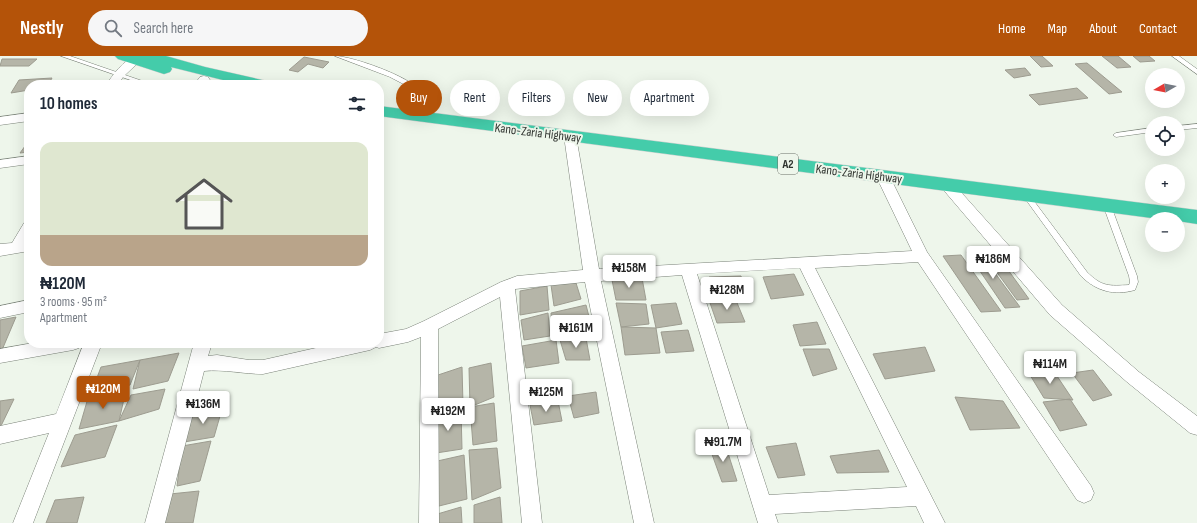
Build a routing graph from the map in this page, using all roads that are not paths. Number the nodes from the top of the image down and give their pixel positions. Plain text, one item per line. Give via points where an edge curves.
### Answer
1 (64, 56) edge
2 (338, 56) edge
3 (1175, 56) edge
4 (136, 57) edge
5 (1197, 72) edge
6 (115, 80) edge
7 (197, 80) edge
8 (241, 80) edge
9 (401, 80) edge
10 (384, 105) edge
11 (396, 106) edge
12 (442, 111) edge
13 (384, 112) edge
14 (24, 118) edge
15 (0, 121) edge
16 (1197, 126) edge
17 (1185, 127) edge
18 (1145, 131) edge
19 (1116, 135) dead end
20 (570, 136) junction
21 (24, 161) edge
22 (0, 164) edge
23 (883, 176) junction
24 (946, 184) junction
25 (1026, 194) junction
26 (1197, 202) edge
27 (1107, 205) junction
28 (1197, 216) edge
29 (23, 246) edge
30 (0, 250) edge
31 (922, 256) junction
32 (805, 263) junction
33 (688, 270) junction
34 (592, 276) junction
35 (507, 286) junction
36 (24, 307) edge
37 (0, 312) edge
38 (430, 326) junction
39 (384, 340) edge
40 (45, 348) edge
41 (92, 348) edge
42 (202, 348) edge
43 (348, 348) edge
44 (0, 356) edge
45 (197, 364) junction
46 (63, 422) junction
47 (1197, 427) edge
48 (0, 435) edge
49 (1084, 493) dead end
50 (922, 496) junction
51 (765, 514) edge
52 (23, 523) edge
53 (156, 523) edge
54 (429, 523) edge
55 (532, 523) edge
56 (644, 523) edge
57 (935, 523) edge

1 - 6 lane
2 - 9 lane
3 - 5 lane
4 - 6 street
4 - 7 highway
4 - 8 highway
10 - 11 highway, Kano-Zaria Highway / A2
12 - 26 highway, Kano-Zaria Highway / A2
13 - 20 highway, Kano-Zaria Highway / A2
14 - 15 street
16 - 17 lane
18 - 19 lane
20 - 23 highway, Kano-Zaria Highway / A2
20 - 34 street
21 - 22 street
23 - 24 highway, Kano-Zaria Highway / A2
23 - 31 street
24 - 25 highway, Kano-Zaria Highway / A2
24 - 47 street via 1056,310
25 - 27 highway, Kano-Zaria Highway / A2
25 - 27 lane via 1092,282 1105,290 1132,288 1133,276
27 - 28 highway, Kano-Zaria Highway / A2
29 - 30 street
31 - 32 street
31 - 49 street
32 - 33 street
32 - 50 street
33 - 34 street
33 - 51 street
34 - 35 street via 517,282
34 - 56 street
35 - 38 street
35 - 55 street
36 - 37 street
38 - 39 street via 408,335
38 - 54 street
40 - 44 street
41 - 46 street
42 - 45 street
43 - 45 street via 263,367 243,367 217,362
45 - 53 street
46 - 48 street
46 - 52 street
50 - 51 street
50 - 57 street

